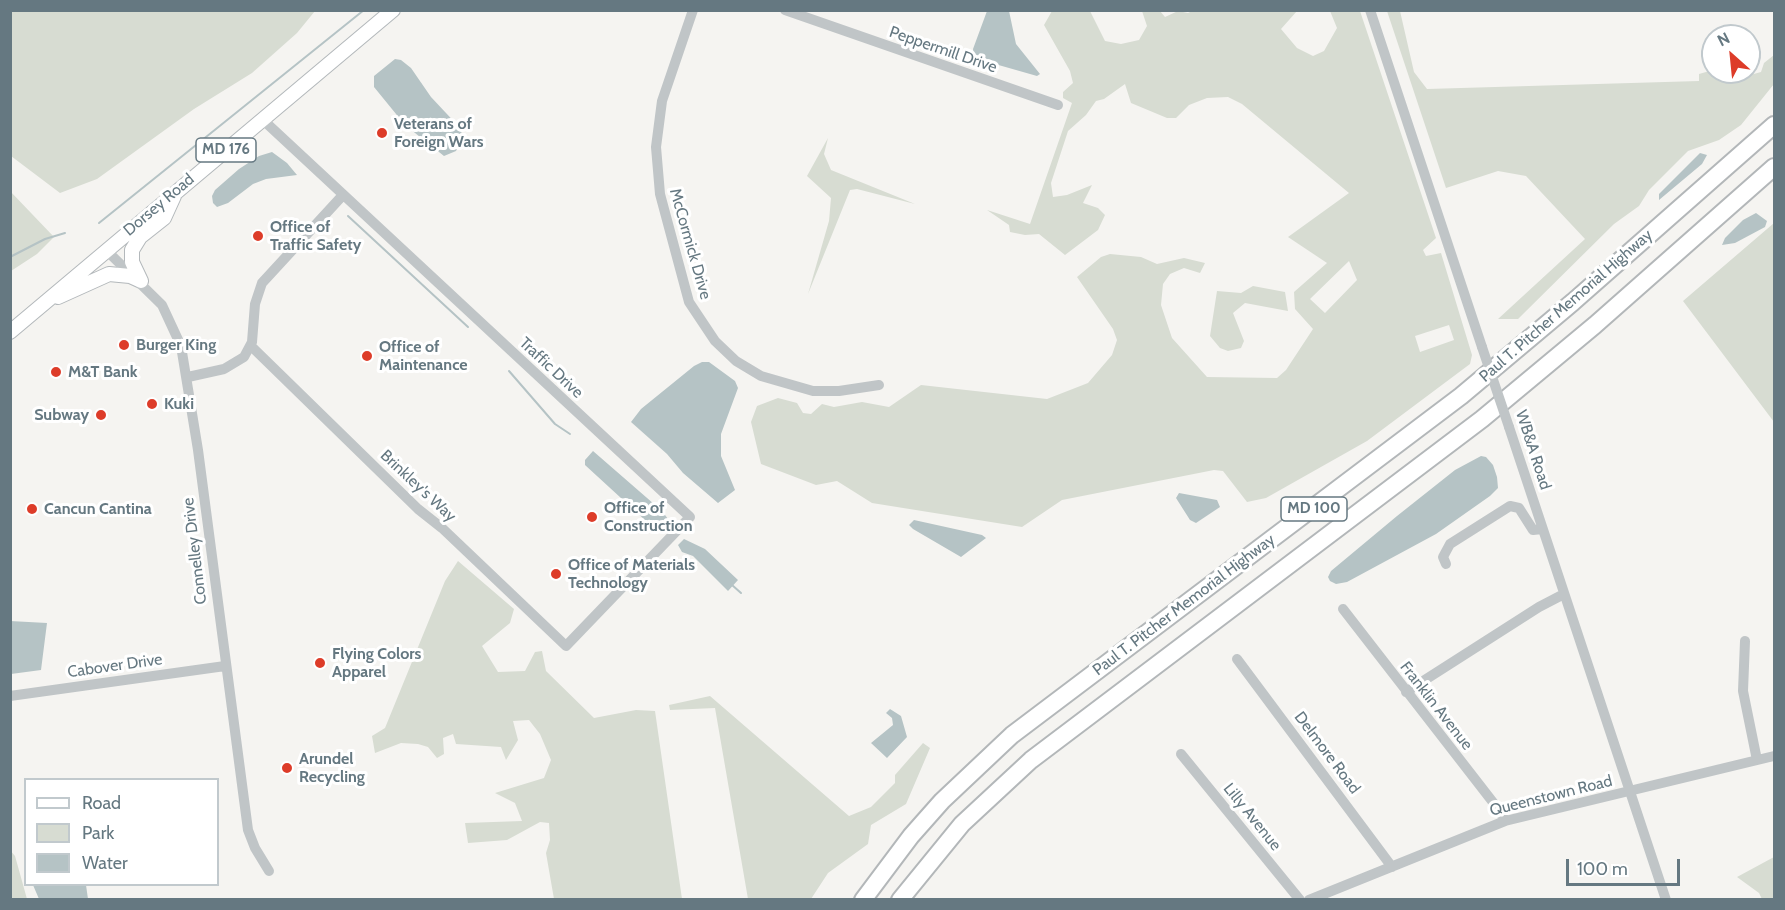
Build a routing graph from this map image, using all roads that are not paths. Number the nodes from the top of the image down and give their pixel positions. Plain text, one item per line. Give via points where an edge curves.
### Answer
1 (393, 10) edge
2 (693, 10) edge
3 (785, 10) edge
4 (1370, 10) edge
5 (1058, 105) dead end
6 (262, 119) junction
7 (1774, 124) edge
8 (1774, 167) edge
9 (176, 191) junction
10 (343, 195) junction
11 (106, 250) junction
12 (141, 281) junction
13 (37, 308) junction
14 (10, 332) edge
15 (251, 346) junction
16 (188, 377) junction
17 (879, 385) dead end
18 (1542, 529) junction
19 (1446, 564) dead end
20 (1564, 594) junction
21 (1343, 609) dead end
22 (1745, 641) dead end
23 (566, 646) joint
24 (1237, 659) dead end
25 (225, 666) junction
26 (1406, 692) junction
27 (10, 696) edge
28 (1181, 754) dead end
29 (1774, 756) edge
30 (1757, 760) junction
31 (1631, 792) junction
32 (1505, 821) junction
33 (1392, 867) junction
34 (269, 871) dead end
35 (1336, 895) edge
36 (862, 900) edge
37 (900, 900) edge
38 (1300, 900) edge
39 (1309, 900) edge
40 (1666, 900) edge

1 - 6 main road, Dorsey Road / MD 176
2 - 17 street, McCormick Drive via 662,101 656,147 660,194 689,302 715,341 736,362 761,376 813,391
3 - 5 street, Peppermill Drive
4 - 18 street, WB&A Road, bridge
6 - 9 main road, Dorsey Road / MD 176
6 - 10 street, Traffic Drive
7 - 36 highway, Paul T. Pitcher Memorial Highway / MD 100 via 1461,396 1012,735 942,801
8 - 37 highway, Paul T. Pitcher Memorial Highway / MD 100 via 1482,419 1031,760 962,824
9 - 11 main road, Dorsey Road / MD 176
9 - 12 main road via 164,218 140,237 132,250 132,262
10 - 15 street via 262,283 255,304
10 - 23 street, Traffic Drive via 690,517
11 - 12 street, Connelley Drive
11 - 13 main road, Dorsey Road / MD 176
12 - 13 main road via 121,274 100,276
12 - 16 street, Connelley Drive via 169,316 180,341
13 - 14 main road, Dorsey Road / MD 176
15 - 16 street via 231,366
15 - 23 street, Brinkley's Way
16 - 25 street, Connelley Drive
18 - 19 street via 1533,530 1519,508 1510,506 1450,544 1443,556
18 - 20 street, WB&A Road
20 - 26 street
20 - 31 street, WB&A Road
21 - 26 street, Franklin Avenue
22 - 30 street via 1743,691
24 - 33 street, Delmore Road
25 - 27 street, Cabover Drive
25 - 34 street, Connelley Drive via 248,830
26 - 32 street, Franklin Avenue
28 - 38 street, Lilly Avenue
29 - 30 street, Queenstown Road
30 - 31 street, Queenstown Road
31 - 32 street, Queenstown Road
31 - 40 street, WB&A Road
32 - 33 street, Queenstown Road
33 - 35 street, Queenstown Road
35 - 39 street, Queenstown Road

